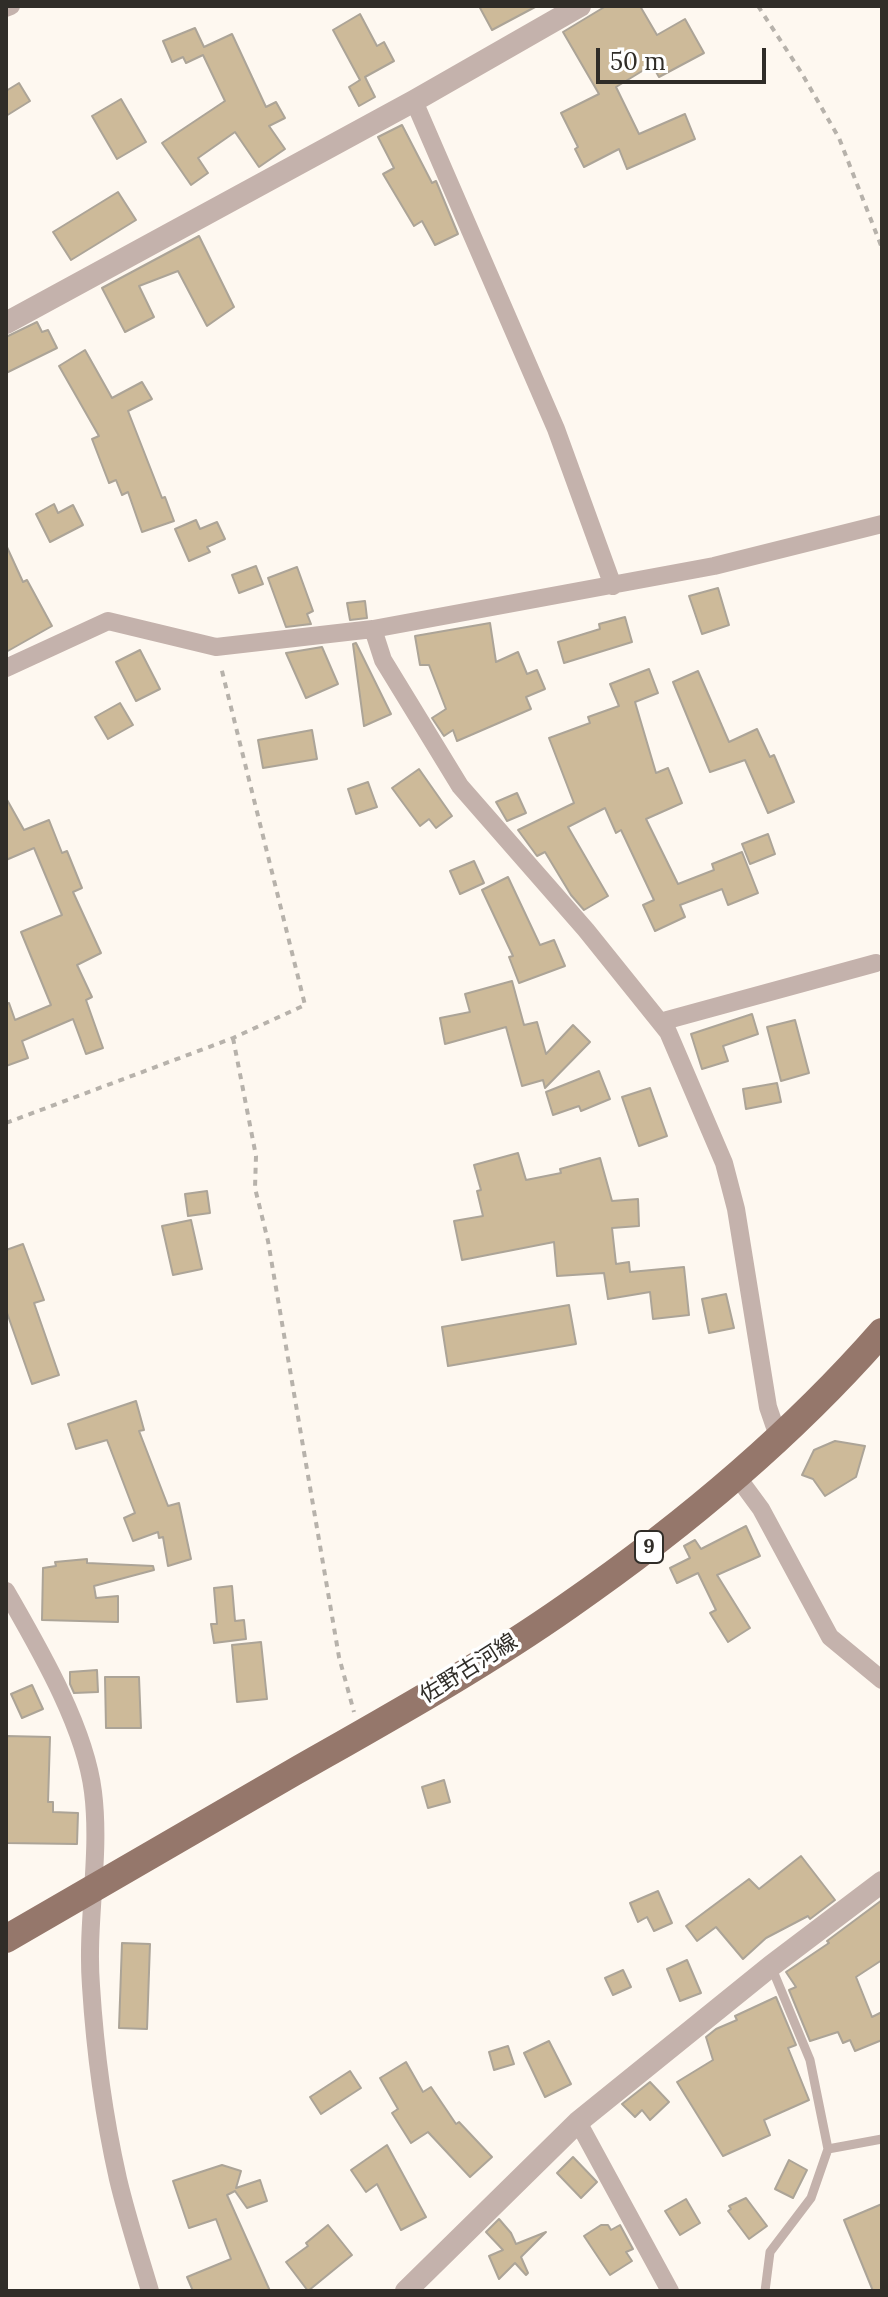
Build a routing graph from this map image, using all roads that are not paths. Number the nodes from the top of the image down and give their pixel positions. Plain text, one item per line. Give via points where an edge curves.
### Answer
1 (580, 6) edge
2 (414, 101) junction
3 (6, 323) edge
4 (882, 524) edge
5 (613, 586) junction
6 (373, 629) junction
7 (6, 668) edge
8 (876, 963) dead end
9 (660, 1022) junction
10 (882, 1332) edge
11 (779, 1439) junction
12 (736, 1475) junction
13 (6, 1591) edge
14 (882, 1680) edge
15 (882, 1882) edge
16 (91, 1890) junction
17 (6, 1939) edge
18 (771, 1966) junction
19 (578, 2122) junction
20 (882, 2139) edge
21 (828, 2149) junction
22 (150, 2291) edge
23 (406, 2291) edge
24 (670, 2291) edge
25 (765, 2291) edge

1 - 2 street
2 - 3 street
2 - 5 street via 556,429
4 - 5 street
5 - 6 street
6 - 7 street via 216,647 108,621
6 - 9 street via 383,660 460,786
8 - 9 street
9 - 11 street via 724,1163 768,1407
10 - 11 main road, 佐野古河線 / 9
11 - 12 main road, 佐野古河線 / 9
12 - 14 street via 761,1509 830,1637
12 - 16 main road, 佐野古河線 / 9 via 645,1551 488,1659
13 - 16 street via 38,1647 79,1741 93,1791
15 - 18 street
16 - 17 main road, 佐野古河線 / 9
16 - 22 street via 90,1985 100,2073 118,2179
18 - 19 street
18 - 21 lane via 810,2060
19 - 23 street
19 - 24 street
20 - 21 lane
21 - 25 lane via 811,2198 770,2252

